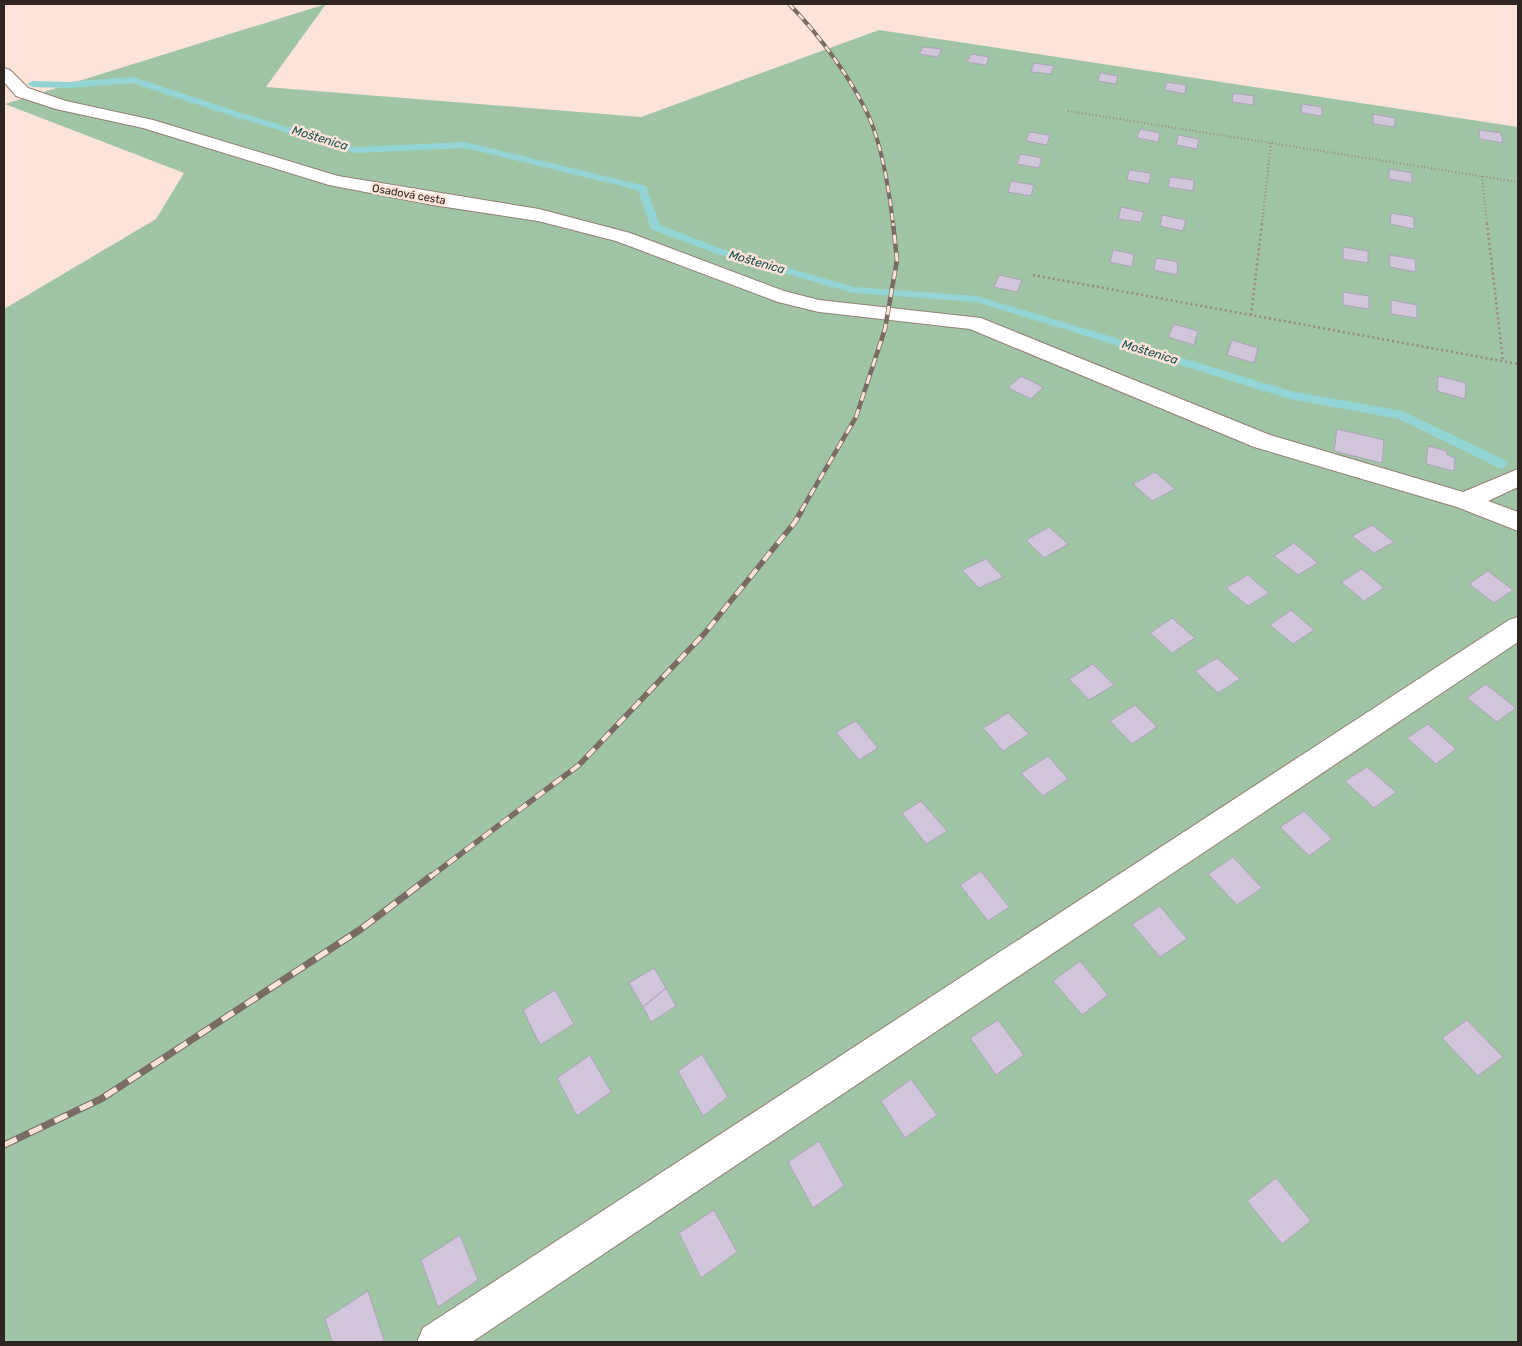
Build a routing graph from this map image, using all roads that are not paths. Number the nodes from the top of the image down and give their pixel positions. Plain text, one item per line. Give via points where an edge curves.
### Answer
1 (4, 73) edge
2 (1518, 477) edge
3 (1465, 501) junction
4 (1518, 522) edge
5 (1518, 628) edge
6 (437, 1342) edge

1 - 3 lane, Osadová cesta via 22,92 62,105 147,124 335,181 549,217 623,237 778,296 819,306 974,323 1262,441
2 - 3 lane
3 - 4 lane, Osadová cesta
5 - 6 lane

